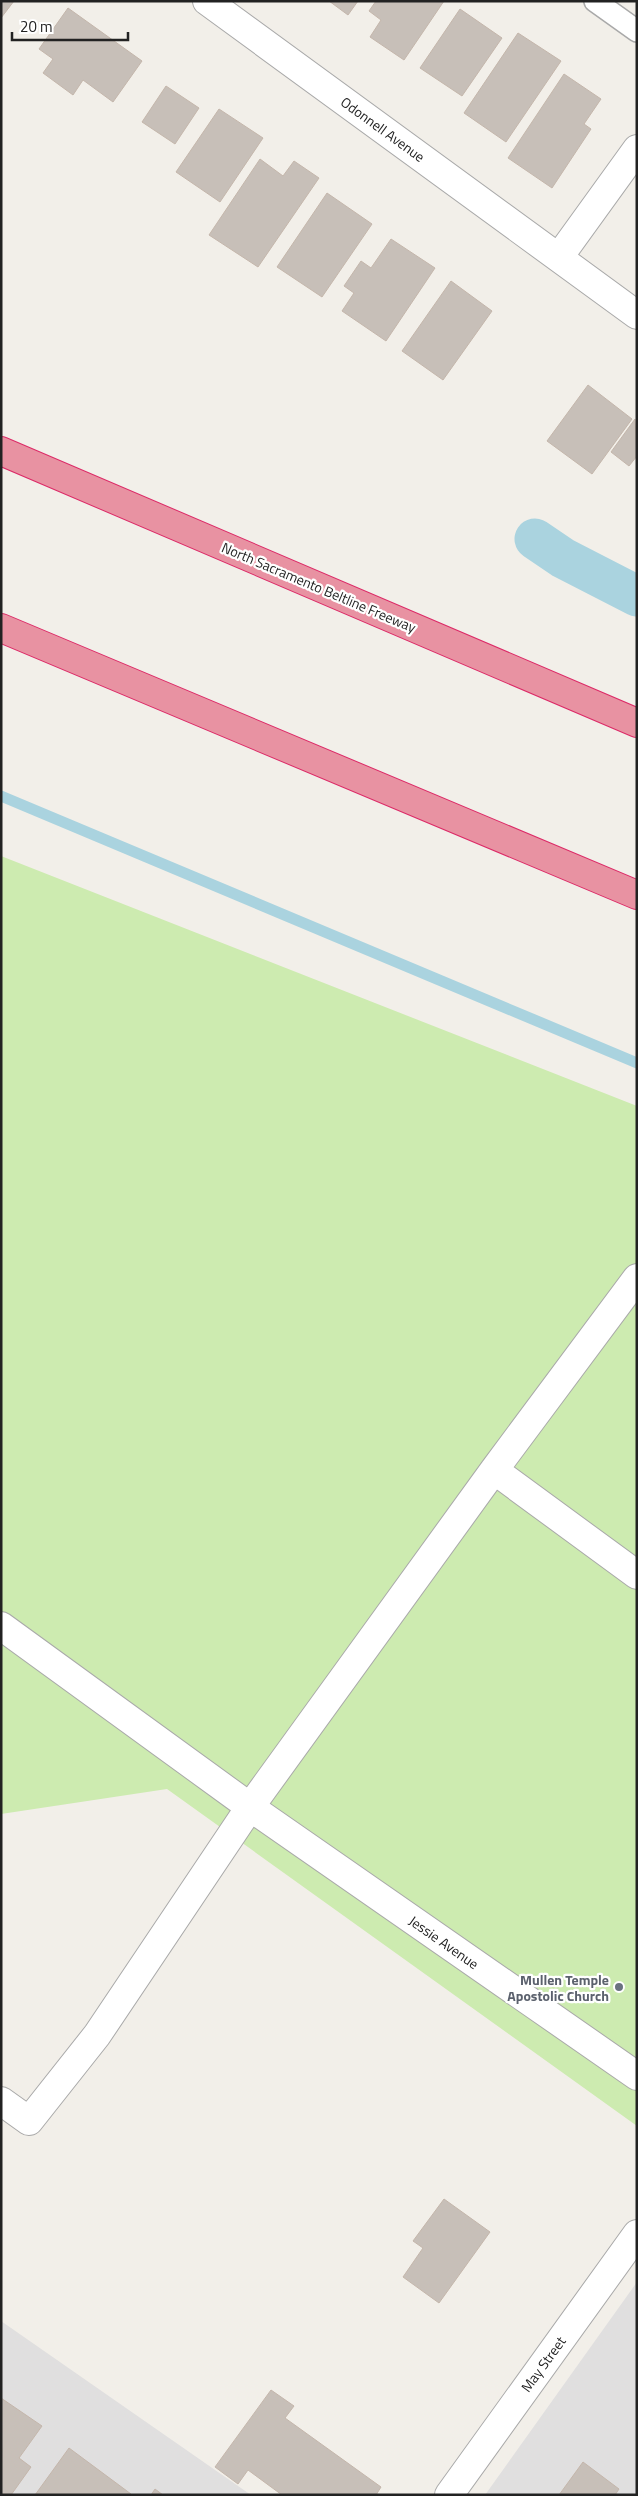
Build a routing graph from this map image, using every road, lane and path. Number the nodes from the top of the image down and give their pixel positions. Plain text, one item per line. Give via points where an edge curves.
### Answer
1 (207, 1) edge
2 (595, 1) edge
3 (637, 31) edge
4 (637, 149) edge
5 (559, 257) junction
6 (637, 315) edge
7 (1, 451) edge
8 (1, 628) edge
9 (637, 723) edge
10 (637, 895) edge
11 (637, 1278) edge
12 (494, 1470) junction
13 (637, 1575) edge
14 (1, 1626) edge
15 (250, 1807) junction
16 (637, 2076) edge
17 (1, 2101) edge
18 (637, 2234) edge
19 (449, 2495) edge

1 - 5 street, Odonnell Avenue
2 - 3 lane
4 - 5 street
5 - 6 street, Odonnell Avenue
7 - 9 highway, North Sacramento Beltline Freeway
8 - 10 highway
11 - 12 street
12 - 13 street
12 - 15 street
14 - 15 street, Jessie Avenue
15 - 16 street, Jessie Avenue
15 - 17 street via 97,2035 29,2121
18 - 19 street, May Street

